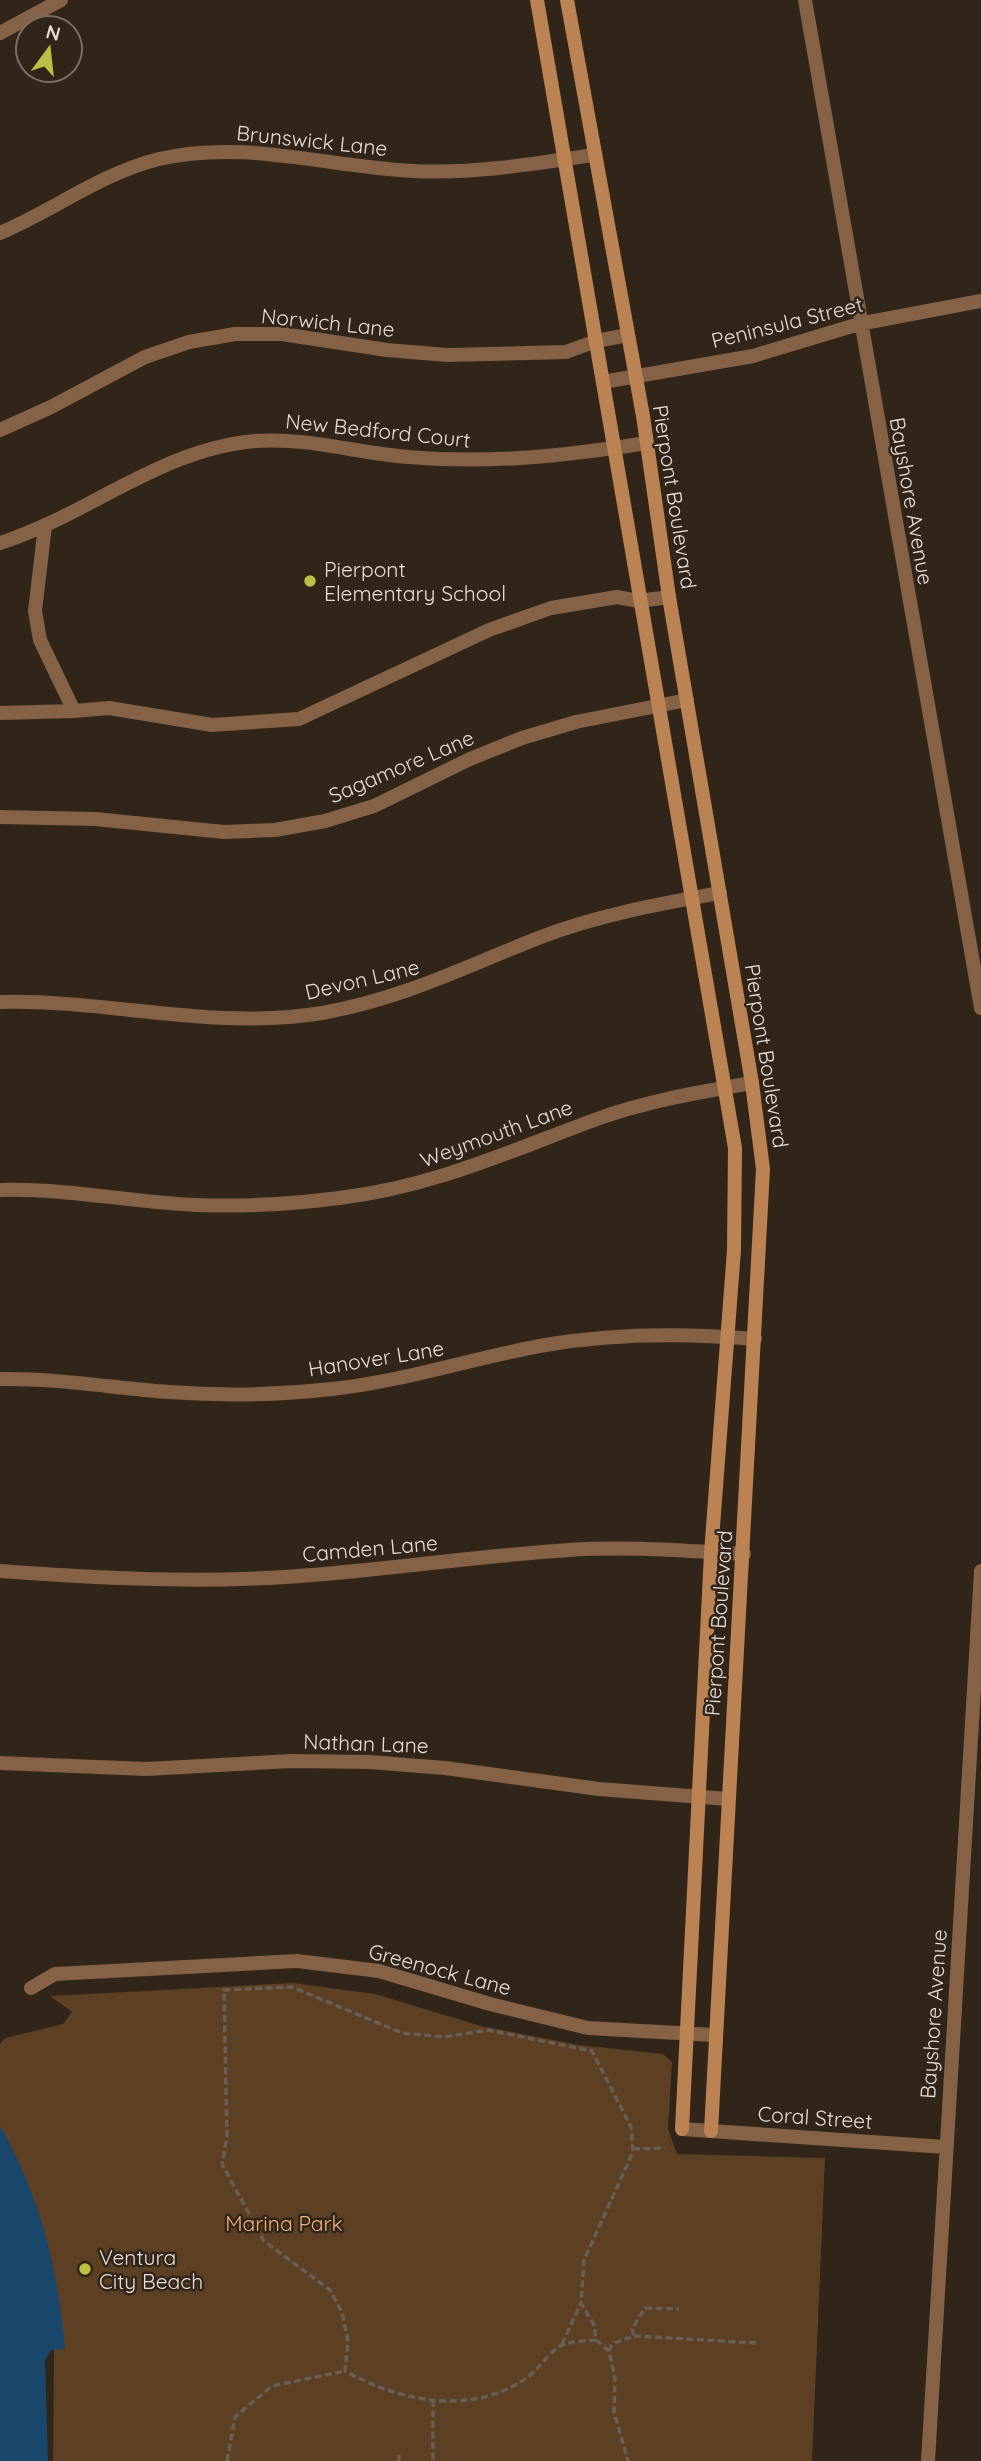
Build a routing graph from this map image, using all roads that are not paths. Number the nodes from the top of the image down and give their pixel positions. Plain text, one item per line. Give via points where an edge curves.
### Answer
1 (61, 0) edge
2 (537, 0) edge
3 (567, 0) edge
4 (804, 0) edge
5 (0, 33) edge
6 (593, 155) junction
7 (564, 159) junction
8 (0, 233) edge
9 (981, 301) edge
10 (859, 324) junction
11 (628, 335) junction
12 (596, 341) junction
13 (635, 376) junction
14 (603, 382) junction
15 (0, 430) edge
16 (646, 443) junction
17 (615, 448) junction
18 (45, 526) junction
19 (0, 543) edge
20 (669, 597) junction
21 (639, 601) junction
22 (687, 700) junction
23 (656, 706) junction
24 (74, 711) junction
25 (0, 713) edge
26 (0, 817) edge
27 (720, 893) junction
28 (693, 898) junction
29 (0, 1002) edge
30 (981, 1008) edge
31 (752, 1083) junction
32 (725, 1088) junction
33 (0, 1190) edge
34 (728, 1337) junction
35 (755, 1339) junction
36 (0, 1379) edge
37 (711, 1553) junction
38 (744, 1554) junction
39 (0, 1571) edge
40 (981, 1571) edge
41 (0, 1763) edge
42 (696, 1796) junction
43 (728, 1799) junction
44 (31, 1988) dead end
45 (684, 2033) junction
46 (714, 2035) junction
47 (682, 2129) joint
48 (711, 2131) junction
49 (945, 2147) junction
50 (928, 2461) edge

1 - 5 street
2 - 7 street, Pierpont Boulevard
3 - 6 street, Pierpont Boulevard
4 - 10 street, Bayshore Avenue
6 - 7 street, Brunswick Lane
6 - 11 street, Pierpont Boulevard
7 - 8 street, Brunswick Lane via 416,172 250,151 204,152 158,159 114,174
7 - 12 street, Pierpont Boulevard
9 - 10 street, Peninsula Street
10 - 13 street, Peninsula Street via 752,356
10 - 30 street, Bayshore Avenue
11 - 12 street, Norwich Lane
11 - 13 street, Pierpont Boulevard
12 - 14 street, Pierpont Boulevard
12 - 15 street, Norwich Lane via 566,352 447,355 282,334 235,334 189,342 145,357
13 - 14 street, Peninsula Street
13 - 16 street, Pierpont Boulevard
14 - 17 street, Pierpont Boulevard
16 - 17 street, New Bedford Court
16 - 20 street, Pierpont Boulevard
17 - 18 street, New Bedford Court via 526,460 465,461 404,457 299,440 254,441 167,463
17 - 21 street, Pierpont Boulevard
18 - 19 street, New Bedford Court
18 - 24 street via 35,611 40,640
20 - 21 street
20 - 22 street, Pierpont Boulevard
21 - 23 street, Pierpont Boulevard
21 - 24 street via 617,597 551,608 478,635 299,719 212,725 109,708
22 - 23 street, Sagamore Lane
22 - 27 street, Pierpont Boulevard
23 - 26 street, Sagamore Lane via 522,738 374,806 275,830 225,832 95,819
23 - 28 street, Pierpont Boulevard
24 - 25 street
27 - 28 street, Devon Lane
27 - 31 street, Pierpont Boulevard
28 - 29 street, Devon Lane via 602,917 431,984 319,1013 204,1019
28 - 32 street, Pierpont Boulevard
31 - 32 street, Weymouth Lane
31 - 35 street, Pierpont Boulevard via 763,1169
32 - 33 street, Weymouth Lane via 599,1118 483,1165 341,1198 194,1205 71,1191
32 - 34 street, Pierpont Boulevard via 736,1189
34 - 35 street, Hanover Lane
34 - 36 street, Hanover Lane via 647,1334 595,1338 412,1377 332,1389 251,1394
34 - 37 street, Pierpont Boulevard
35 - 38 street, Pierpont Boulevard
37 - 38 street, Camden Lane
37 - 39 street, Camden Lane via 571,1549 284,1577 192,1580
37 - 42 street, Pierpont Boulevard
38 - 43 street, Pierpont Boulevard
40 - 49 street, Bayshore Avenue
41 - 42 street, Nathan Lane via 146,1769 369,1762
42 - 43 street, Nathan Lane
42 - 45 street, Pierpont Boulevard
43 - 46 street, Pierpont Boulevard
44 - 45 street, Greenock Lane via 55,1974 297,1961 379,1972 588,2028
45 - 46 street, Greenock Lane
45 - 47 street, Pierpont Boulevard
46 - 48 street, Pierpont Boulevard
47 - 48 street, Coral Street
48 - 49 street, Coral Street
49 - 50 street, Bayshore Avenue

